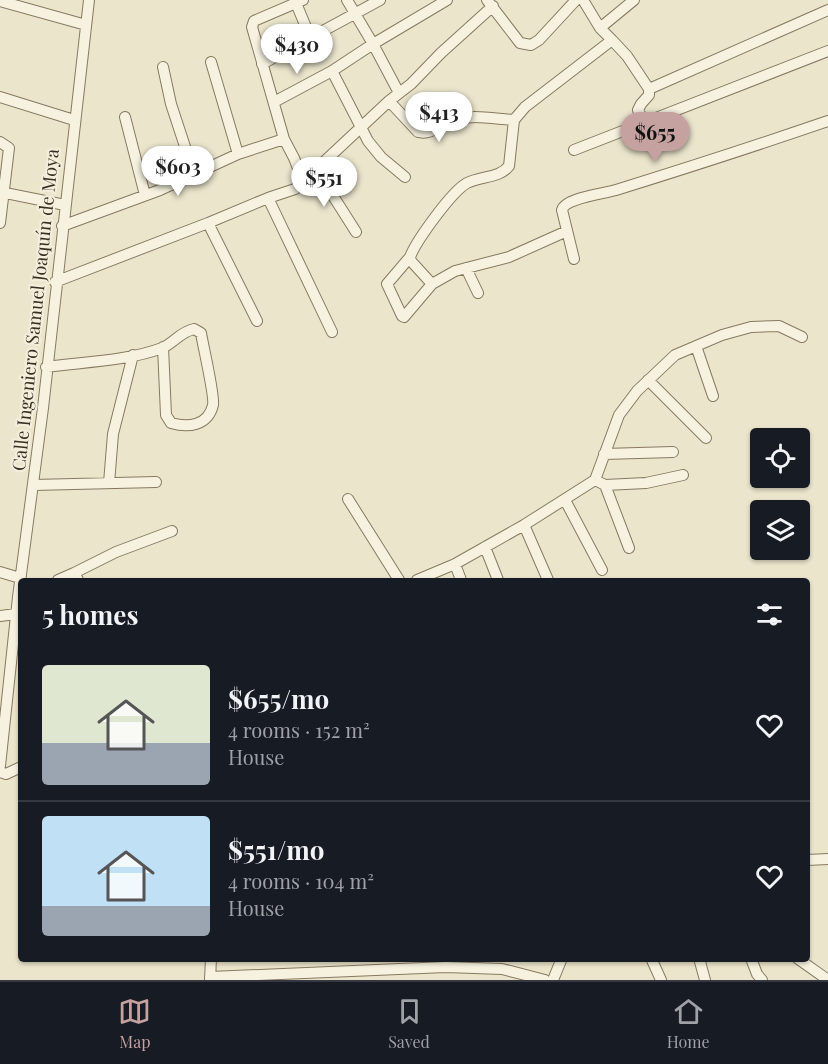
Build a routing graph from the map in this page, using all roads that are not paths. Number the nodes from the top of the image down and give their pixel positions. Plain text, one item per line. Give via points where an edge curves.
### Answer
1 (347, 0) edge
2 (380, 0) edge
3 (447, 0) edge
4 (576, 0) edge
5 (583, 0) edge
6 (634, 0) edge
7 (0, 1) edge
8 (90, 1) edge
9 (300, 2) edge
10 (490, 3) edge
11 (828, 10) edge
12 (356, 14) junction
13 (86, 25) junction
14 (600, 27) junction
15 (310, 37) junction
16 (612, 40) junction
17 (373, 44) junction
18 (828, 51) edge
19 (211, 62) dead end
20 (262, 64) junction
21 (163, 67) dead end
22 (332, 71) junction
23 (649, 89) junction
24 (399, 93) junction
25 (0, 97) edge
26 (389, 101) junction
27 (274, 102) junction
28 (125, 117) dead end
29 (74, 120) junction
30 (514, 120) junction
31 (828, 121) edge
32 (644, 122) junction
33 (362, 128) junction
34 (284, 139) junction
35 (0, 142) edge
36 (574, 150) dead end
37 (238, 154) junction
38 (316, 168) junction
39 (194, 174) junction
40 (405, 177) dead end
41 (303, 181) junction
42 (2, 192) edge
43 (145, 195) junction
44 (268, 198) junction
45 (65, 205) junction
46 (0, 223) edge
47 (208, 223) junction
48 (62, 226) junction
49 (356, 231) dead end
50 (567, 231) junction
51 (410, 257) junction
52 (574, 259) dead end
53 (466, 268) junction
54 (55, 282) junction
55 (432, 285) junction
56 (478, 293) dead end
57 (257, 321) dead end
58 (332, 332) dead end
59 (802, 338) dead end
60 (696, 346) junction
61 (163, 347) junction
62 (133, 355) junction
63 (46, 367) junction
64 (648, 380) junction
65 (713, 396) dead end
66 (706, 438) dead end
67 (673, 452) dead end
68 (604, 454) junction
69 (683, 475) dead end
70 (156, 482) dead end
71 (109, 483) junction
72 (600, 483) junction
73 (33, 485) junction
74 (348, 499) dead end
75 (565, 500) junction
76 (524, 525) junction
77 (172, 531) dead end
78 (485, 547) junction
79 (629, 548) dead end
80 (455, 564) junction
81 (602, 570) dead end
82 (0, 572) edge
83 (76, 577) edge
84 (20, 578) joint
85 (398, 578) edge
86 (422, 578) edge
87 (460, 578) edge
88 (497, 578) edge
89 (547, 578) edge
90 (18, 606) edge
91 (16, 614) junction
92 (0, 616) edge
93 (16, 655) edge
94 (18, 768) edge
95 (1, 770) edge
96 (828, 859) edge
97 (810, 860) edge
98 (211, 962) edge
99 (560, 962) edge
100 (653, 962) edge
101 (700, 962) edge
102 (752, 962) dead end
103 (803, 962) edge
104 (313, 976) edge
105 (259, 977) edge
106 (210, 978) edge
107 (545, 980) edge
108 (553, 980) edge
109 (661, 980) edge
110 (705, 980) edge
111 (762, 980) edge
112 (828, 980) edge

1 - 12 street
2 - 12 street
3 - 17 street
4 - 10 street via 531,45 520,43
5 - 14 street
6 - 14 street
7 - 13 street
8 - 13 street, Calle Ingeniero Samuel Joaquín de Moya
9 - 15 street
9 - 20 street via 254,21 252,27
10 - 24 street
11 - 23 street
12 - 15 street
12 - 17 street
13 - 29 street, Calle Ingeniero Samuel Joaquín de Moya
14 - 16 street
15 - 20 street
16 - 23 street
16 - 30 street via 525,107
17 - 22 street
17 - 24 street
18 - 32 street
19 - 37 street
20 - 27 street
21 - 39 street
22 - 27 street
22 - 33 street
23 - 32 street via 638,110
24 - 26 street
25 - 29 street
26 - 30 street via 423,134 450,120 467,117
26 - 33 street
27 - 34 street
28 - 43 street
29 - 45 street, Calle Ingeniero Samuel Joaquín de Moya
30 - 51 street via 509,166 505,171 465,184 437,214
31 - 50 street via 731,154 568,201 562,210
32 - 36 street
33 - 38 street
33 - 40 street via 381,157
34 - 37 street
34 - 41 street
35 - 42 street via 9,148
37 - 39 street
38 - 41 street
38 - 49 street
39 - 43 street
41 - 44 street via 295,189
42 - 45 street
42 - 46 street
43 - 48 street
44 - 47 street
44 - 58 street
45 - 48 street, Calle Ingeniero Samuel Joaquín de Moya
47 - 54 street
47 - 57 street
48 - 54 street, Calle Ingeniero Samuel Joaquín de Moya
50 - 52 street
50 - 53 street via 509,257
51 - 55 street
51 - 55 street via 387,284 402,316
53 - 55 street
53 - 56 street
54 - 63 street, Calle Ingeniero Samuel Joaquín de Moya
59 - 60 street via 779,326 751,327
60 - 64 street via 675,355
60 - 65 street
61 - 61 street via 184,331 194,329 201,333 213,404 207,416 195,425 171,423 166,414
61 - 62 street
62 - 63 street
62 - 71 street via 113,434
63 - 73 street, Calle Ingeniero Samuel Joaquín de Moya
64 - 66 street
64 - 68 street via 619,415
67 - 68 street
68 - 72 street
69 - 72 street via 646,483
70 - 71 street
71 - 73 street
72 - 75 street
72 - 79 street
73 - 84 street, Calle Ingeniero Samuel Joaquín de Moya
74 - 85 street
75 - 76 street
75 - 81 street
76 - 78 street
76 - 89 street
77 - 83 street via 116,552
78 - 80 street
78 - 88 street
80 - 86 street
80 - 87 street
82 - 84 street
90 - 91 street, Calle Ingeniero Samuel Joaquín de Moya
91 - 92 street
91 - 93 street, Calle Ingeniero Samuel Joaquín de Moya
93 - 95 street, Calle Ingeniero Samuel Joaquín de Moya
94 - 95 street via 6,774
96 - 97 street
98 - 106 street
99 - 108 street
100 - 109 street
101 - 110 street
102 - 111 street
103 - 112 street
104 - 105 street
104 - 107 street via 446,967 502,969
105 - 106 street

